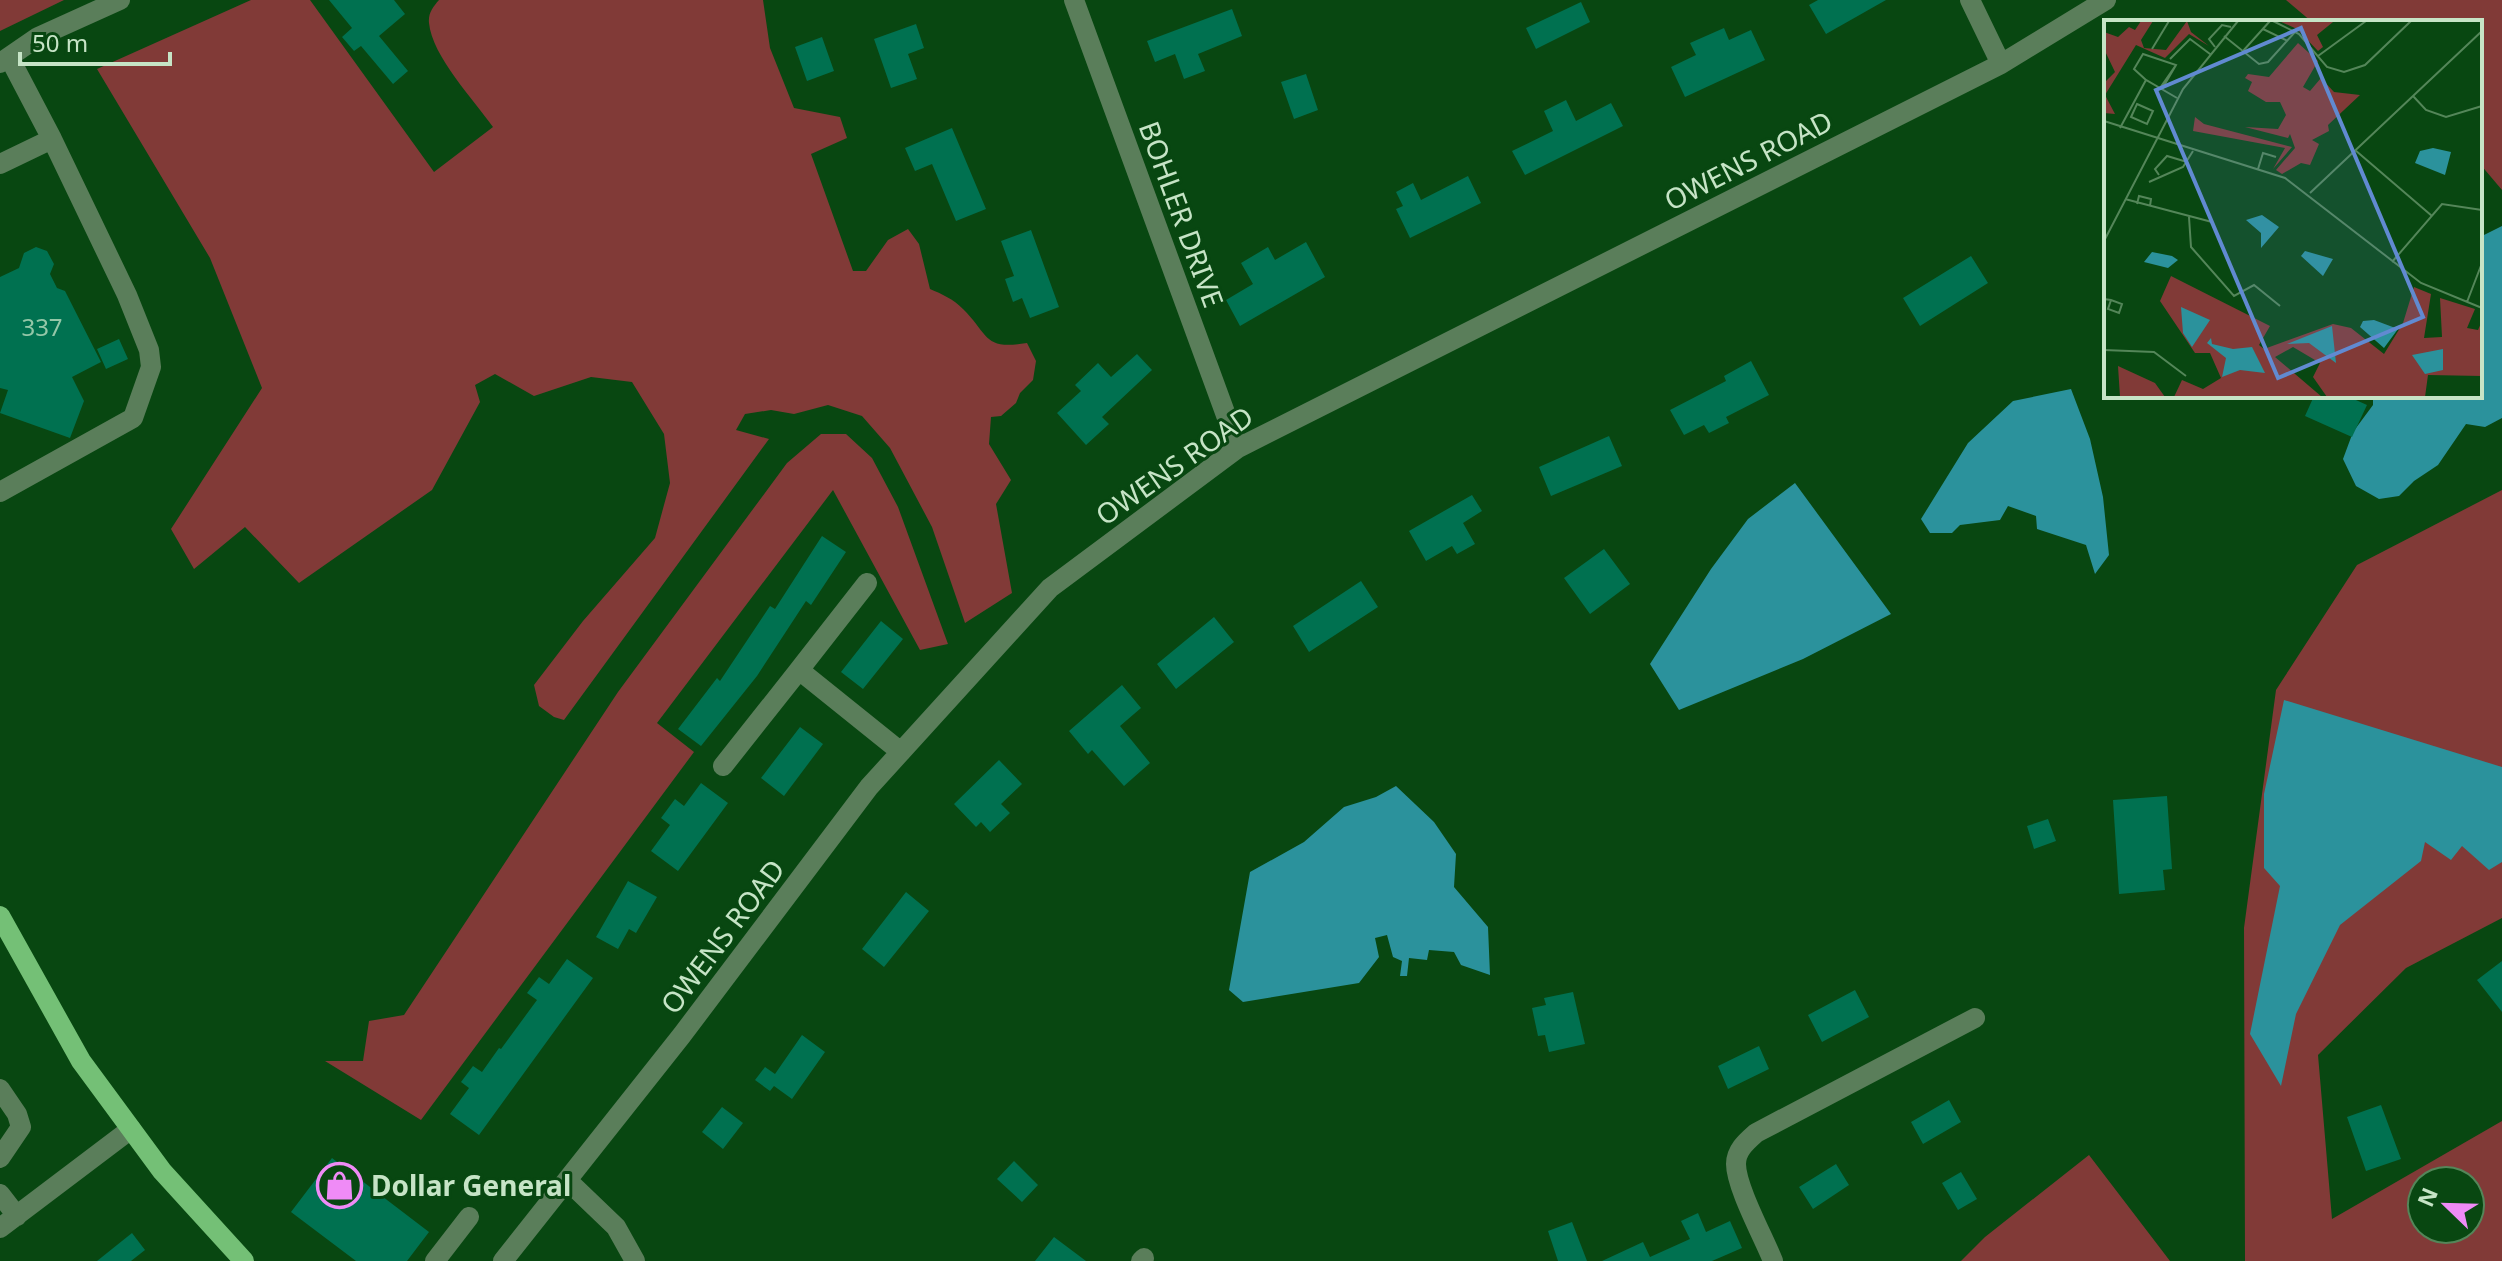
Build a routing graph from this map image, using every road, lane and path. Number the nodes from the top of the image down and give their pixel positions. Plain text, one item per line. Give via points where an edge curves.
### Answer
1 (120, 0) edge
2 (1074, 0) edge
3 (1970, 0) edge
4 (2106, 0) edge
5 (4, 60) edge
6 (2001, 64) junction
7 (52, 139) junction
8 (0, 164) edge
9 (1238, 448) junction
10 (0, 492) edge
11 (867, 583) dead end
12 (799, 670) junction
13 (901, 752) junction
14 (723, 766) dead end
15 (0, 916) edge
16 (1975, 1018) dead end
17 (0, 1089) edge
18 (0, 1108) edge
19 (131, 1129) junction
20 (0, 1157) edge
21 (567, 1180) junction
22 (0, 1194) edge
23 (469, 1217) dead end
24 (5, 1224) edge
25 (630, 1258) edge
26 (244, 1261) edge
27 (435, 1261) edge
28 (503, 1261) edge
29 (1773, 1261) edge

1 - 5 street via 38,37
2 - 9 street, BOHLER DRIVE
3 - 6 street
4 - 6 street, OWENS ROAD
5 - 7 street
6 - 9 street, OWENS ROAD
7 - 8 street
7 - 10 street via 127,295 151,367 133,418
9 - 13 street, OWENS ROAD via 1050,588
11 - 12 street
12 - 13 street
12 - 14 street
13 - 21 street, OWENS ROAD
15 - 19 main road via 81,1061
16 - 29 street via 1756,1133 1743,1145 1736,1162 1740,1180
17 - 20 street via 21,1127
18 - 20 street via 9,1131
19 - 24 street
19 - 26 main road
21 - 25 street via 616,1227
21 - 28 street, OWENS ROAD
22 - 24 street
23 - 27 street

